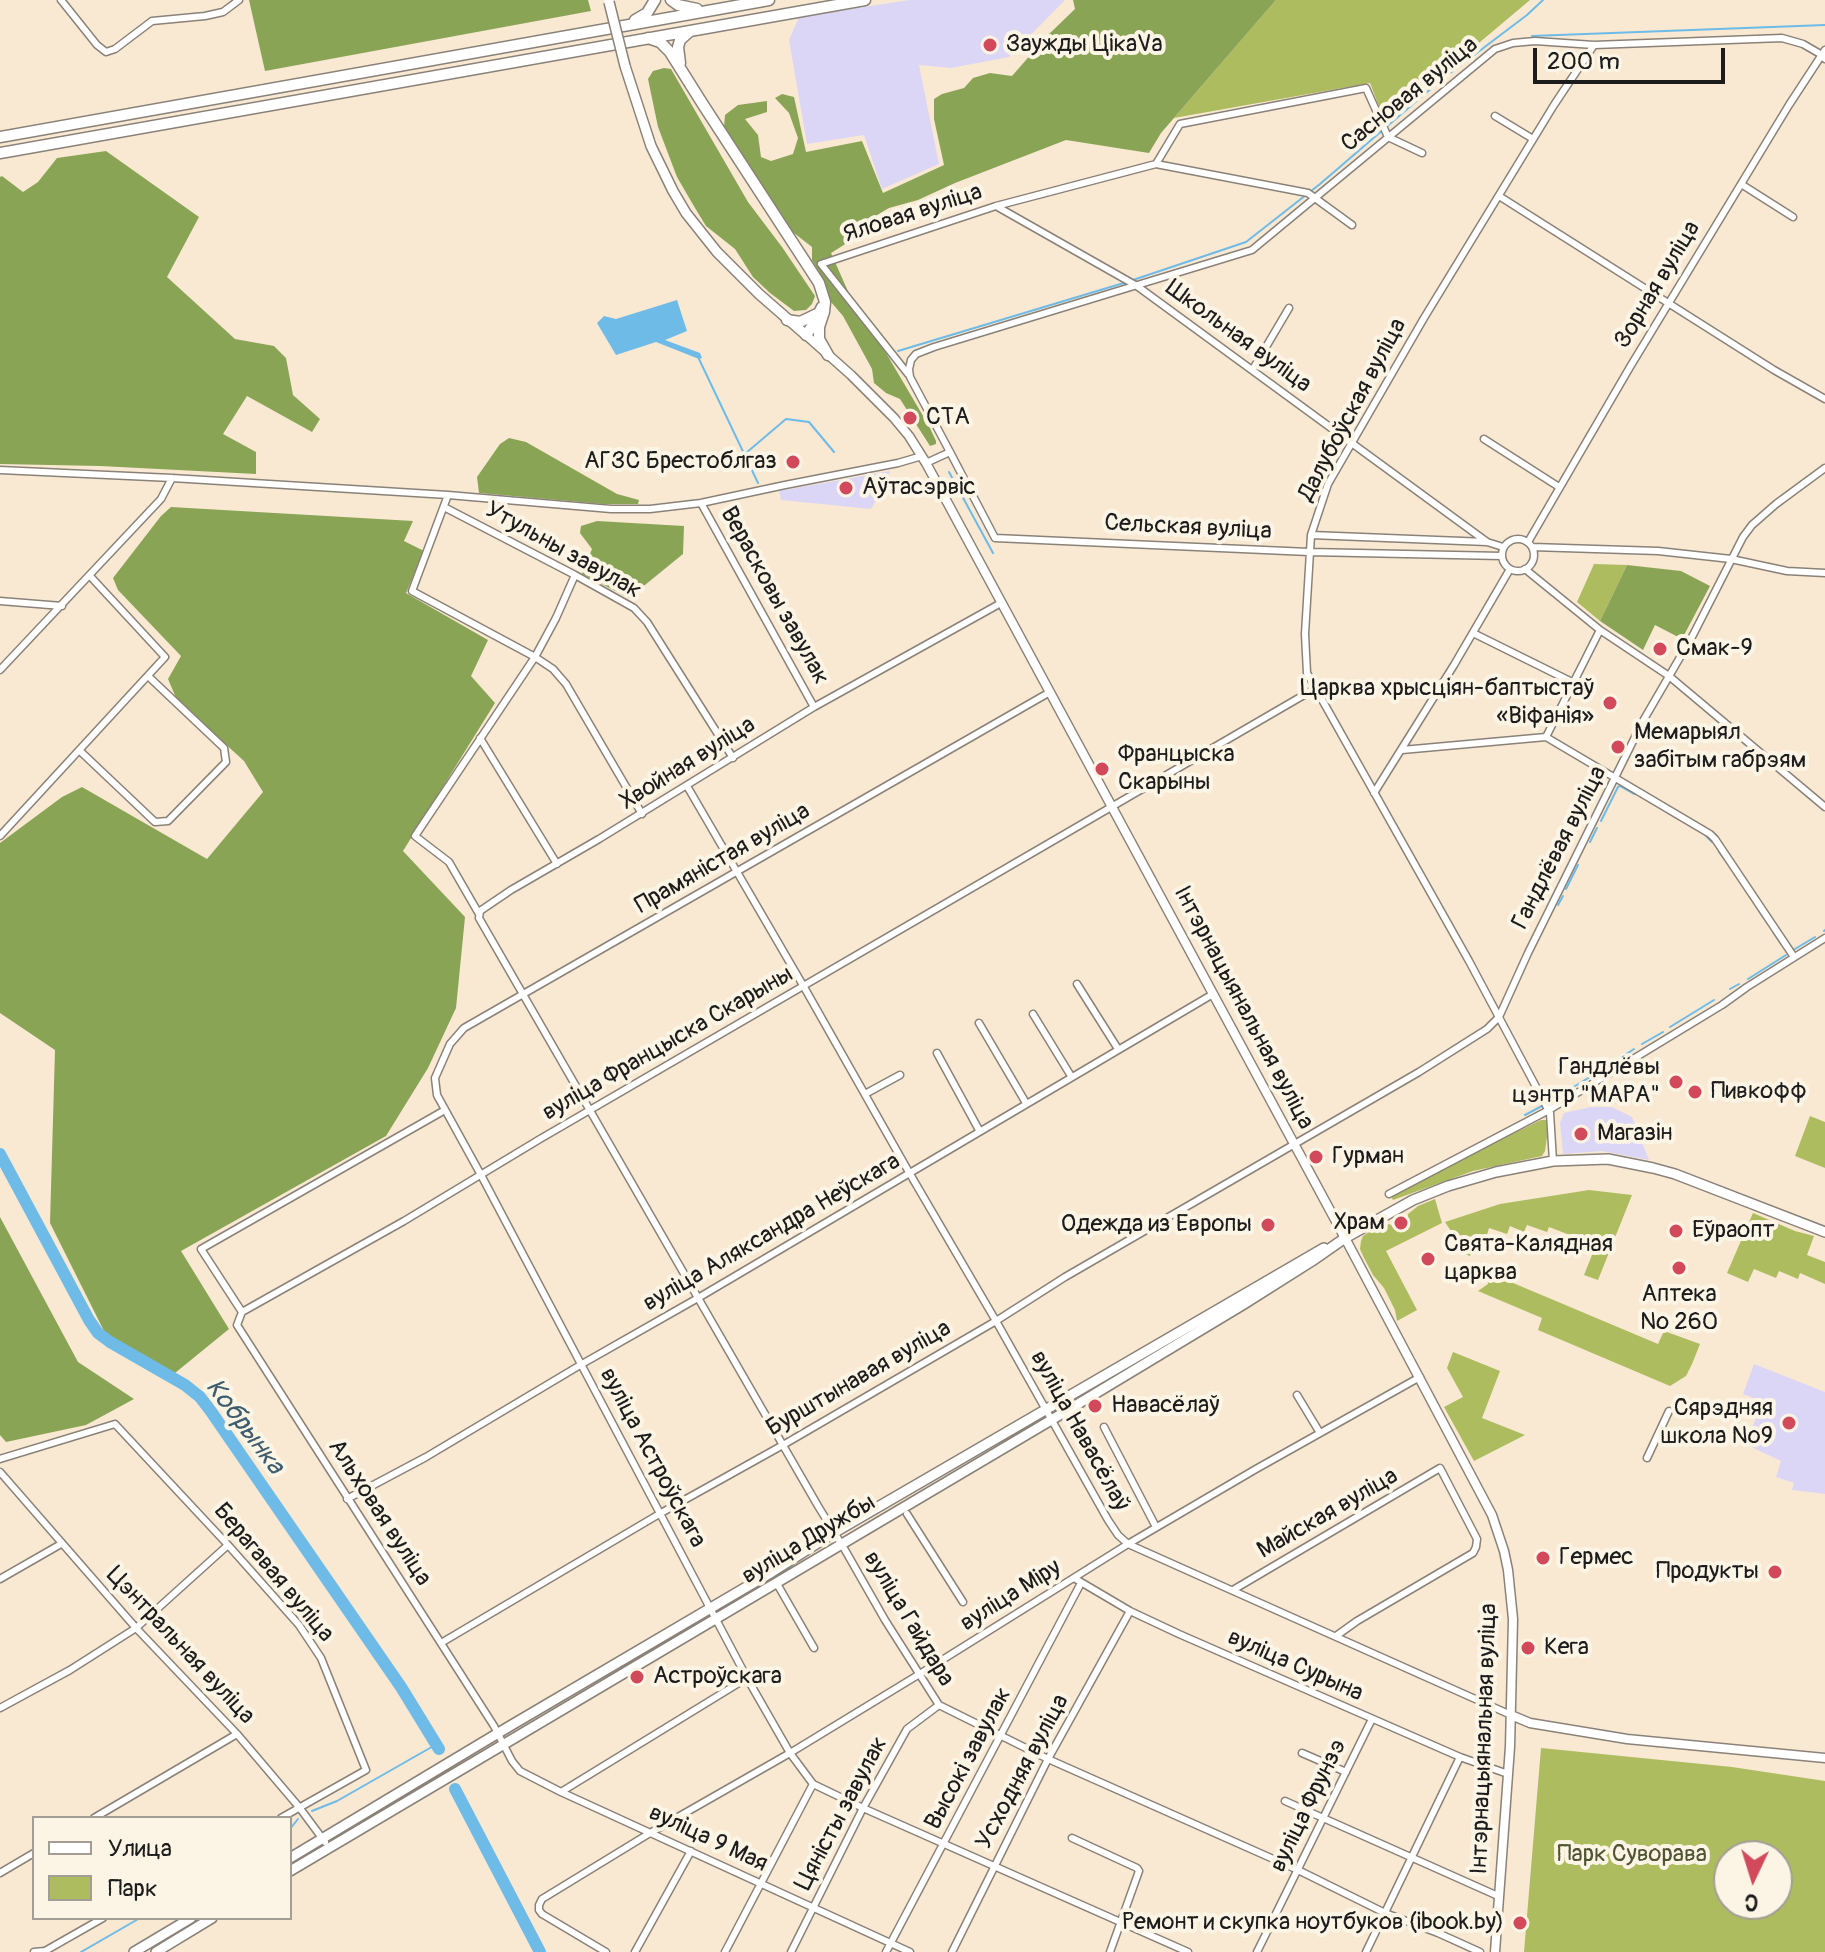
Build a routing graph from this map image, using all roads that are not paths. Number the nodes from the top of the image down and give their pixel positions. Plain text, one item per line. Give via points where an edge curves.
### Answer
1 (61, 0) edge
2 (239, 0) edge
3 (655, 0) edge
4 (671, 0) edge
5 (769, 0) edge
6 (865, 0) edge
7 (609, 1) edge
8 (707, 10) junction
9 (623, 25) junction
10 (693, 30) junction
11 (646, 38) junction
12 (1594, 45) junction
13 (1824, 54) edge
14 (681, 69) junction
15 (1495, 116) dead end
16 (0, 137) edge
17 (1388, 137) junction
18 (1533, 139) junction
19 (0, 153) edge
20 (1422, 153) dead end
21 (1156, 164) junction
22 (1741, 184) junction
23 (1499, 196) junction
24 (996, 206) junction
25 (1793, 217) dead end
26 (1352, 225) dead end
27 (1137, 286) junction
28 (825, 302) junction
29 (1669, 303) junction
30 (1289, 308) dead end
31 (787, 320) junction
32 (806, 335) junction
33 (828, 355) junction
34 (1253, 369) junction
35 (910, 377) junction
36 (1825, 399) edge
37 (1484, 439) dead end
38 (1352, 442) junction
39 (950, 452) junction
40 (924, 460) junction
41 (1825, 468) edge
42 (0, 470) edge
43 (172, 478) junction
44 (1559, 487) junction
45 (448, 495) junction
46 (701, 503) junction
47 (444, 507) junction
48 (1311, 535) junction
49 (1487, 542) junction
50 (1530, 544) junction
51 (1503, 547) junction
52 (1309, 552) junction
53 (1502, 556) junction
54 (1731, 559) junction
55 (1510, 569) junction
56 (1525, 569) junction
57 (1825, 573) edge
58 (575, 575) junction
59 (90, 576) junction
60 (0, 601) edge
61 (1001, 603) junction
62 (62, 606) junction
63 (1600, 630) junction
64 (1473, 633) junction
65 (535, 657) junction
66 (0, 670) edge
67 (148, 676) junction
68 (1669, 676) junction
69 (1574, 683) junction
70 (1316, 688) junction
71 (1050, 692) junction
72 (814, 707) junction
73 (1546, 737) junction
74 (480, 738) junction
75 (79, 750) junction
76 (1402, 750) junction
77 (733, 758) junction
78 (1615, 779) junction
79 (687, 786) junction
80 (1374, 793) junction
81 (1825, 807) edge
82 (1112, 808) junction
83 (642, 814) junction
84 (0, 836) edge
85 (557, 864) junction
86 (736, 871) junction
87 (479, 914) junction
88 (1825, 938) edge
89 (1794, 957) junction
90 (1077, 984) dead end
91 (804, 987) junction
92 (1213, 994) junction
93 (523, 995) junction
94 (1033, 1014) dead end
95 (1499, 1017) junction
96 (979, 1023) dead end
97 (1118, 1049) junction
98 (937, 1053) dead end
99 (900, 1075) dead end
100 (1071, 1076) junction
101 (435, 1078) joint
102 (865, 1094) junction
103 (1026, 1103) junction
104 (445, 1110) junction
105 (1549, 1110) junction
106 (590, 1111) junction
107 (979, 1130) junction
108 (1294, 1144) junction
109 (1553, 1161) junction
110 (910, 1174) junction
111 (481, 1175) junction
112 (1389, 1194) dead end
113 (1825, 1232) edge
114 (1345, 1238) junction
115 (698, 1298) junction
116 (242, 1312) junction
117 (996, 1321) junction
118 (582, 1364) junction
119 (1103, 1375) junction
120 (1420, 1377) junction
121 (1297, 1395) dead end
122 (1046, 1409) junction
123 (1669, 1411) dead end
124 (1052, 1420) junction
125 (1104, 1427) dead end
126 (1320, 1433) junction
127 (783, 1445) junction
128 (989, 1457) junction
129 (1647, 1458) dead end
130 (0, 1459) edge
131 (0, 1472) edge
132 (897, 1498) junction
133 (347, 1499) junction
134 (661, 1513) junction
135 (907, 1514) dead end
136 (1156, 1527) junction
137 (835, 1532) junction
138 (61, 1544) junction
139 (842, 1544) junction
140 (1128, 1544) junction
141 (228, 1545) junction
142 (777, 1578) junction
143 (1074, 1578) junction
144 (0, 1579) edge
145 (1081, 1583) junction
146 (1233, 1590) junction
147 (963, 1602) dead end
148 (711, 1608) junction
149 (1130, 1611) junction
150 (716, 1619) junction
151 (136, 1628) junction
152 (1336, 1636) junction
153 (441, 1643) junction
154 (814, 1648) dead end
155 (653, 1655) junction
156 (918, 1675) junction
157 (747, 1678) junction
158 (561, 1697) junction
159 (939, 1705) junction
160 (0, 1708) edge
161 (1511, 1715) junction
162 (1372, 1719) junction
163 (498, 1733) junction
164 (237, 1734) junction
165 (1002, 1736) junction
166 (504, 1744) junction
167 (790, 1753) junction
168 (1302, 1753) dead end
169 (1460, 1757) junction
170 (1825, 1758) edge
171 (1048, 1759) junction
172 (1346, 1772) junction
173 (1508, 1774) junction
174 (448, 1777) junction
175 (813, 1784) junction
176 (561, 1792) junction
177 (1285, 1801) dead end
178 (299, 1807) junction
179 (863, 1808) junction
180 (97, 1816) edge
181 (284, 1816) edge
182 (1324, 1817) junction
183 (650, 1833) junction
184 (322, 1838) junction
185 (1072, 1838) dead end
186 (945, 1844) junction
187 (329, 1848) junction
188 (691, 1851) junction
189 (32, 1854) edge
190 (1412, 1856) junction
191 (292, 1857) edge
192 (994, 1866) junction
193 (292, 1868) edge
194 (292, 1868) edge
195 (1298, 1870) junction
196 (0, 1873) edge
197 (761, 1883) junction
198 (1498, 1896) junction
199 (813, 1908) junction
200 (1385, 1913) junction
201 (99, 1920) edge
202 (188, 1920) edge
203 (209, 1920) edge
204 (1119, 1922) junction
205 (891, 1943) junction
206 (36, 1952) edge
207 (134, 1952) edge
208 (156, 1952) edge
209 (606, 1952) edge
210 (635, 1952) edge
211 (725, 1952) edge
212 (791, 1952) edge
213 (886, 1952) edge
214 (910, 1952) edge
215 (952, 1952) edge
216 (1110, 1952) edge
217 (1188, 1952) edge
218 (1257, 1952) edge
219 (1366, 1952) edge
220 (1480, 1952) edge
221 (1495, 1952) edge

1 - 2 street via 106,52 152,21 223,12
3 - 9 highway via 647,13
4 - 8 highway
5 - 8 highway
6 - 10 highway
7 - 31 main road, bridge via 651,146 673,191 717,252
8 - 9 highway
9 - 16 highway
10 - 11 highway
10 - 14 highway via 680,40
11 - 14 highway via 665,45
11 - 19 highway
12 - 13 street, Сасновая вуліца via 1782,38
12 - 17 street, Сасновая вуліца via 1535,41 1495,49
12 - 18 street, Далубоўская вуліца
13 - 22 street, Зорная вуліца
14 - 28 highway via 819,283
15 - 18 street
17 - 20 street
17 - 21 street via 1366,88 1180,124
17 - 27 street, Сасновая вуліца via 1252,250
18 - 23 street, Далубоўская вуліца
21 - 24 street, Яловая вуліца
21 - 26 street, Яловая вуліца via 1308,193
22 - 25 street
22 - 29 street, Зорная вуліца
23 - 29 street
23 - 38 street, Далубоўская вуліца
24 - 27 street, Школьная вуліца
24 - 35 street, Яловая вуліца via 821,264
27 - 34 street, Школьная вуліца
27 - 35 street, Сасновая вуліца via 916,354
28 - 31 highway via 810,318
28 - 32 highway
28 - 33 highway via 819,339
29 - 36 street
29 - 44 street, Зорная вуліца
30 - 34 street
31 - 32 main road
32 - 33 main road, Інтэрнацыянальная вуліца
33 - 40 main road, Інтэрнацыянальная вуліца via 909,436
34 - 38 street, Школьная вуліца
35 - 39 street
37 - 44 street
38 - 48 street, Далубоўская вуліца via 1328,484
38 - 49 street, Школьная вуліца
39 - 40 street
39 - 52 street, Сельская вуліца via 995,538
40 - 46 street
40 - 61 main road, Інтэрнацыянальная вуліца
41 - 54 street, Гандлёвая вуліца via 1752,525
42 - 43 street
43 - 45 street
43 - 59 street via 161,499
44 - 50 street, Зорная вуліца
45 - 46 street via 611,509
45 - 47 street
46 - 72 street, Верасковы завулак
47 - 58 street, Утульны завулак
47 - 65 street via 412,591
48 - 49 street
48 - 52 street, Далубоўская вуліца
49 - 51 street
50 - 51 street via 1516,538
50 - 54 street
50 - 56 street, Зорная вуліца via 1533,559
51 - 53 street
52 - 53 street, Сельская вуліца
52 - 70 street, Далубоўская вуліца via 1307,673
53 - 55 street
54 - 57 street
54 - 68 street, Гандлёвая вуліца
55 - 56 street
55 - 64 street
56 - 63 street
58 - 65 street
58 - 77 street, Утульны завулак via 634,608 647,622
59 - 62 street
59 - 67 street via 165,657
60 - 62 street
61 - 71 main road, Інтэрнацыянальная вуліца
61 - 72 street, Хвойная вуліца
62 - 66 street
63 - 68 street
63 - 69 street
64 - 69 street
64 - 76 street
65 - 74 street
65 - 83 street via 566,684
67 - 75 street
67 - 75 street via 224,748 226,762 168,821 155,822
68 - 78 street, Гандлёвая вуліца
68 - 81 street
69 - 73 street
70 - 80 street, Далубоўская вуліца
70 - 82 street, вуліца Францыска Скарыны
71 - 82 main road, Інтэрнацыянальная вуліца
71 - 86 street, Прамяністая вуліца
72 - 77 street, Хвойная вуліца
73 - 76 street
73 - 78 street
74 - 85 street
74 - 87 street via 415,836 449,862
75 - 84 street
76 - 80 street
77 - 79 street, Хвойная вуліца
78 - 89 street via 1710,834
78 - 95 street, Гандлёвая вуліца
79 - 83 street, Хвойная вуліца
79 - 86 street, вуліца Навасёлаў
80 - 95 street, Далубоўская вуліца
82 - 91 street, вуліца Францыска Скарыны
82 - 92 main road, Інтэрнацыянальная вуліца
83 - 85 street, Хвойная вуліца
85 - 87 street, Хвойная вуліца
86 - 91 street, вуліца Навасёлаў
86 - 93 street, Прамяністая вуліца
87 - 93 street
88 - 89 street
89 - 105 street
90 - 97 street
91 - 102 street, вуліца Навасёлаў
91 - 106 street, вуліца Францыска Скарыны
92 - 97 street, вуліца Аляксандра Неўскага
92 - 108 main road, Інтэрнацыянальная вуліца
93 - 101 street, Прамяністая вуліца via 464,1028 450,1044
93 - 106 street, вуліца Гайдара
94 - 100 street
95 - 105 street, Далубоўская вуліца
95 - 108 street, Гандлёвая вуліца via 1470,1041
96 - 103 street
97 - 100 street, вуліца Аляксандра Неўскага
98 - 107 street
99 - 102 street
100 - 103 street, вуліца Аляксандра Неўскага
101 - 104 street, вуліца Астроўскага
102 - 110 street, вуліца Навасёлаў
103 - 107 street, вуліца Аляксандра Неўскага
104 - 111 street, вуліца Астроўскага
104 - 116 street via 201,1249
105 - 109 street, Далубоўская вуліца
105 - 112 street
106 - 111 street, вуліца Францыска Скарыны
106 - 115 street, вуліца Гайдара
107 - 110 street, вуліца Аляксандра Неўскага
108 - 114 main road, Інтэрнацыянальная вуліца
108 - 117 street, Бурштынавая вуліца
109 - 113 main road, вуліца Дружбы via 1608,1159 1653,1168
109 - 114 main road, вуліца Дружбы via 1448,1186
110 - 115 street, вуліца Аляксандра Неўскага
110 - 117 street, вуліца Навасёлаў
111 - 116 street, вуліца Францыска Скарыны
111 - 118 street, вуліца Астроўскага
114 - 119 main road, вуліца Дружбы
114 - 120 main road, Інтэрнацыянальная вуліца
114 - 124 main road, вуліца Дружбы
115 - 118 street, вуліца Аляксандра Неўскага
115 - 127 street, вуліца Гайдара
116 - 133 street, Альховая вуліца via 237,1325
117 - 122 street, вуліца Навасёлаў
117 - 127 street, Бурштынавая вуліца
118 - 133 street, вуліца Аляксандра Неўскага
118 - 134 street, вуліца Астроўскага
119 - 122 main road, вуліца Дружбы
119 - 124 main road via 1054,1409
120 - 126 street, вуліца Міру
120 - 161 main road, Інтэрнацыянальная вуліца via 1492,1515 1504,1551 1513,1619
121 - 126 street
122 - 124 street, вуліца Навасёлаў
122 - 128 main road via 1043,1419
122 - 132 main road, вуліца Дружбы
123 - 129 street
124 - 128 main road, вуліца Дружбы
124 - 140 street, вуліца Навасёлаў via 1108,1520
125 - 136 street
126 - 136 street, вуліца Міру
127 - 134 street, Бурштынавая вуліца
127 - 137 street, вуліца Гайдара
128 - 139 main road, вуліца Дружбы
130 - 141 street, Берагавая вуліца via 115,1424
131 - 138 street, Цэнтральная вуліца
132 - 137 main road, вуліца Дружбы
132 - 139 main road via 843,1534
133 - 153 street, Альховая вуліца
134 - 148 street, вуліца Астроўскага
134 - 153 street, Бурштынавая вуліца
135 - 147 street
136 - 140 street, вуліца Міру
137 - 139 street, вуліца Гайдара
137 - 142 main road, вуліца Дружбы via 834,1543
138 - 144 street
138 - 151 street, Цэнтральная вуліца
139 - 142 main road, вуліца Дружбы
139 - 156 street, вуліца Гайдара
140 - 143 street, вуліца Міру
140 - 146 street, вуліца Навасёлаў
141 - 151 street
141 - 178 street, Берагавая вуліца via 321,1658 366,1770
142 - 148 main road, вуліца Дружбы
142 - 150 main road, вуліца Дружбы
142 - 154 street
143 - 145 street, вуліца Сурына
143 - 156 street, вуліца Міру
145 - 149 street, вуліца Сурына
145 - 165 street, Высокі завулак
146 - 152 street, вуліца Навасёлаў
146 - 152 street, Майская вуліца via 1440,1468 1477,1539 1473,1553
148 - 150 street, вуліца Астроўскага
148 - 155 main road via 707,1618
148 - 158 main road, вуліца Дружбы
149 - 162 street, вуліца Сурына
149 - 171 street, Усходняя вуліца
150 - 155 main road, вуліца Дружбы
150 - 157 street, вуліца Астроўскага
151 - 160 street
151 - 164 street, Цэнтральная вуліца
152 - 161 street, вуліца Навасёлаў
153 - 163 street, Альховая вуліца
155 - 166 main road, вуліца Дружбы
156 - 159 street, вуліца Гайдара
156 - 167 street, вуліца Міру
157 - 167 street, вуліца Астроўскага
157 - 176 street
158 - 163 main road, вуліца Дружбы
158 - 166 main road via 506,1734
159 - 165 street, вуліца Гайдара
159 - 179 street, Цяністы завулак via 907,1729
161 - 170 main road via 1627,1739
161 - 173 main road, Інтэрнацыянальная вуліца
162 - 169 street, вуліца Сурына
162 - 172 street, вуліца Фрунзэ
163 - 166 street
163 - 174 main road via 494,1746
163 - 184 main road, вуліца Дружбы
164 - 178 street, Цэнтральная вуліца
164 - 180 street
165 - 171 street, вуліца Гайдара
165 - 186 street, Высокі завулак
166 - 174 main road, вуліца Дружбы
166 - 176 street, вуліца 9 Мая via 520,1771
167 - 175 street, вуліца Астроўскага
167 - 183 street, вуліца Міру
168 - 172 street
169 - 173 street, вуліца Сурына
169 - 190 street
171 - 192 street, Усходняя вуліца
171 - 195 street, вуліца Гайдара
172 - 182 street, вуліца Фрунзэ
173 - 198 main road, Інтэрнацыянальная вуліца
174 - 187 main road, вуліца Дружбы
175 - 179 street, вуліца Астроўскага
175 - 197 street
176 - 183 street, вуліца 9 Мая
177 - 182 street
178 - 181 street
178 - 184 street, Цэнтральная вуліца
179 - 186 street, вуліца Астроўскага
179 - 199 street, Цяністы завулак
182 - 190 street
182 - 195 street, вуліца Фрунзэ
183 - 188 street, вуліца 9 Мая
183 - 209 street, вуліца Міру via 539,1905 542,1914
184 - 187 street, Цэнтральная вуліца
184 - 191 main road, вуліца Дружбы
184 - 193 main road via 319,1850
185 - 204 street via 1139,1871
186 - 192 street, вуліца Астроўскага
186 - 205 street, Высокі завулак
187 - 194 main road, вуліца Дружбы
188 - 197 street, вуліца 9 Мая
188 - 210 street
189 - 196 street
190 - 198 street
190 - 200 street
192 - 204 street, вуліца Астроўскага
192 - 215 street, Усходняя вуліца
195 - 200 street, вуліца Гайдара
195 - 218 street, вуліца Фрунзэ
197 - 199 street, вуліца 9 Мая
197 - 211 street
198 - 221 main road, Інтэрнацыянальная вуліца
199 - 205 street, вуліца 9 Мая
199 - 212 street, Цяністы завулак
200 - 219 street
200 - 220 street, вуліца Гайдара
201 - 206 street
202 - 207 main road
203 - 208 main road
204 - 216 street
204 - 217 street, вуліца Астроўскага
205 - 213 street, Высокі завулак
205 - 214 street, вуліца 9 Мая

